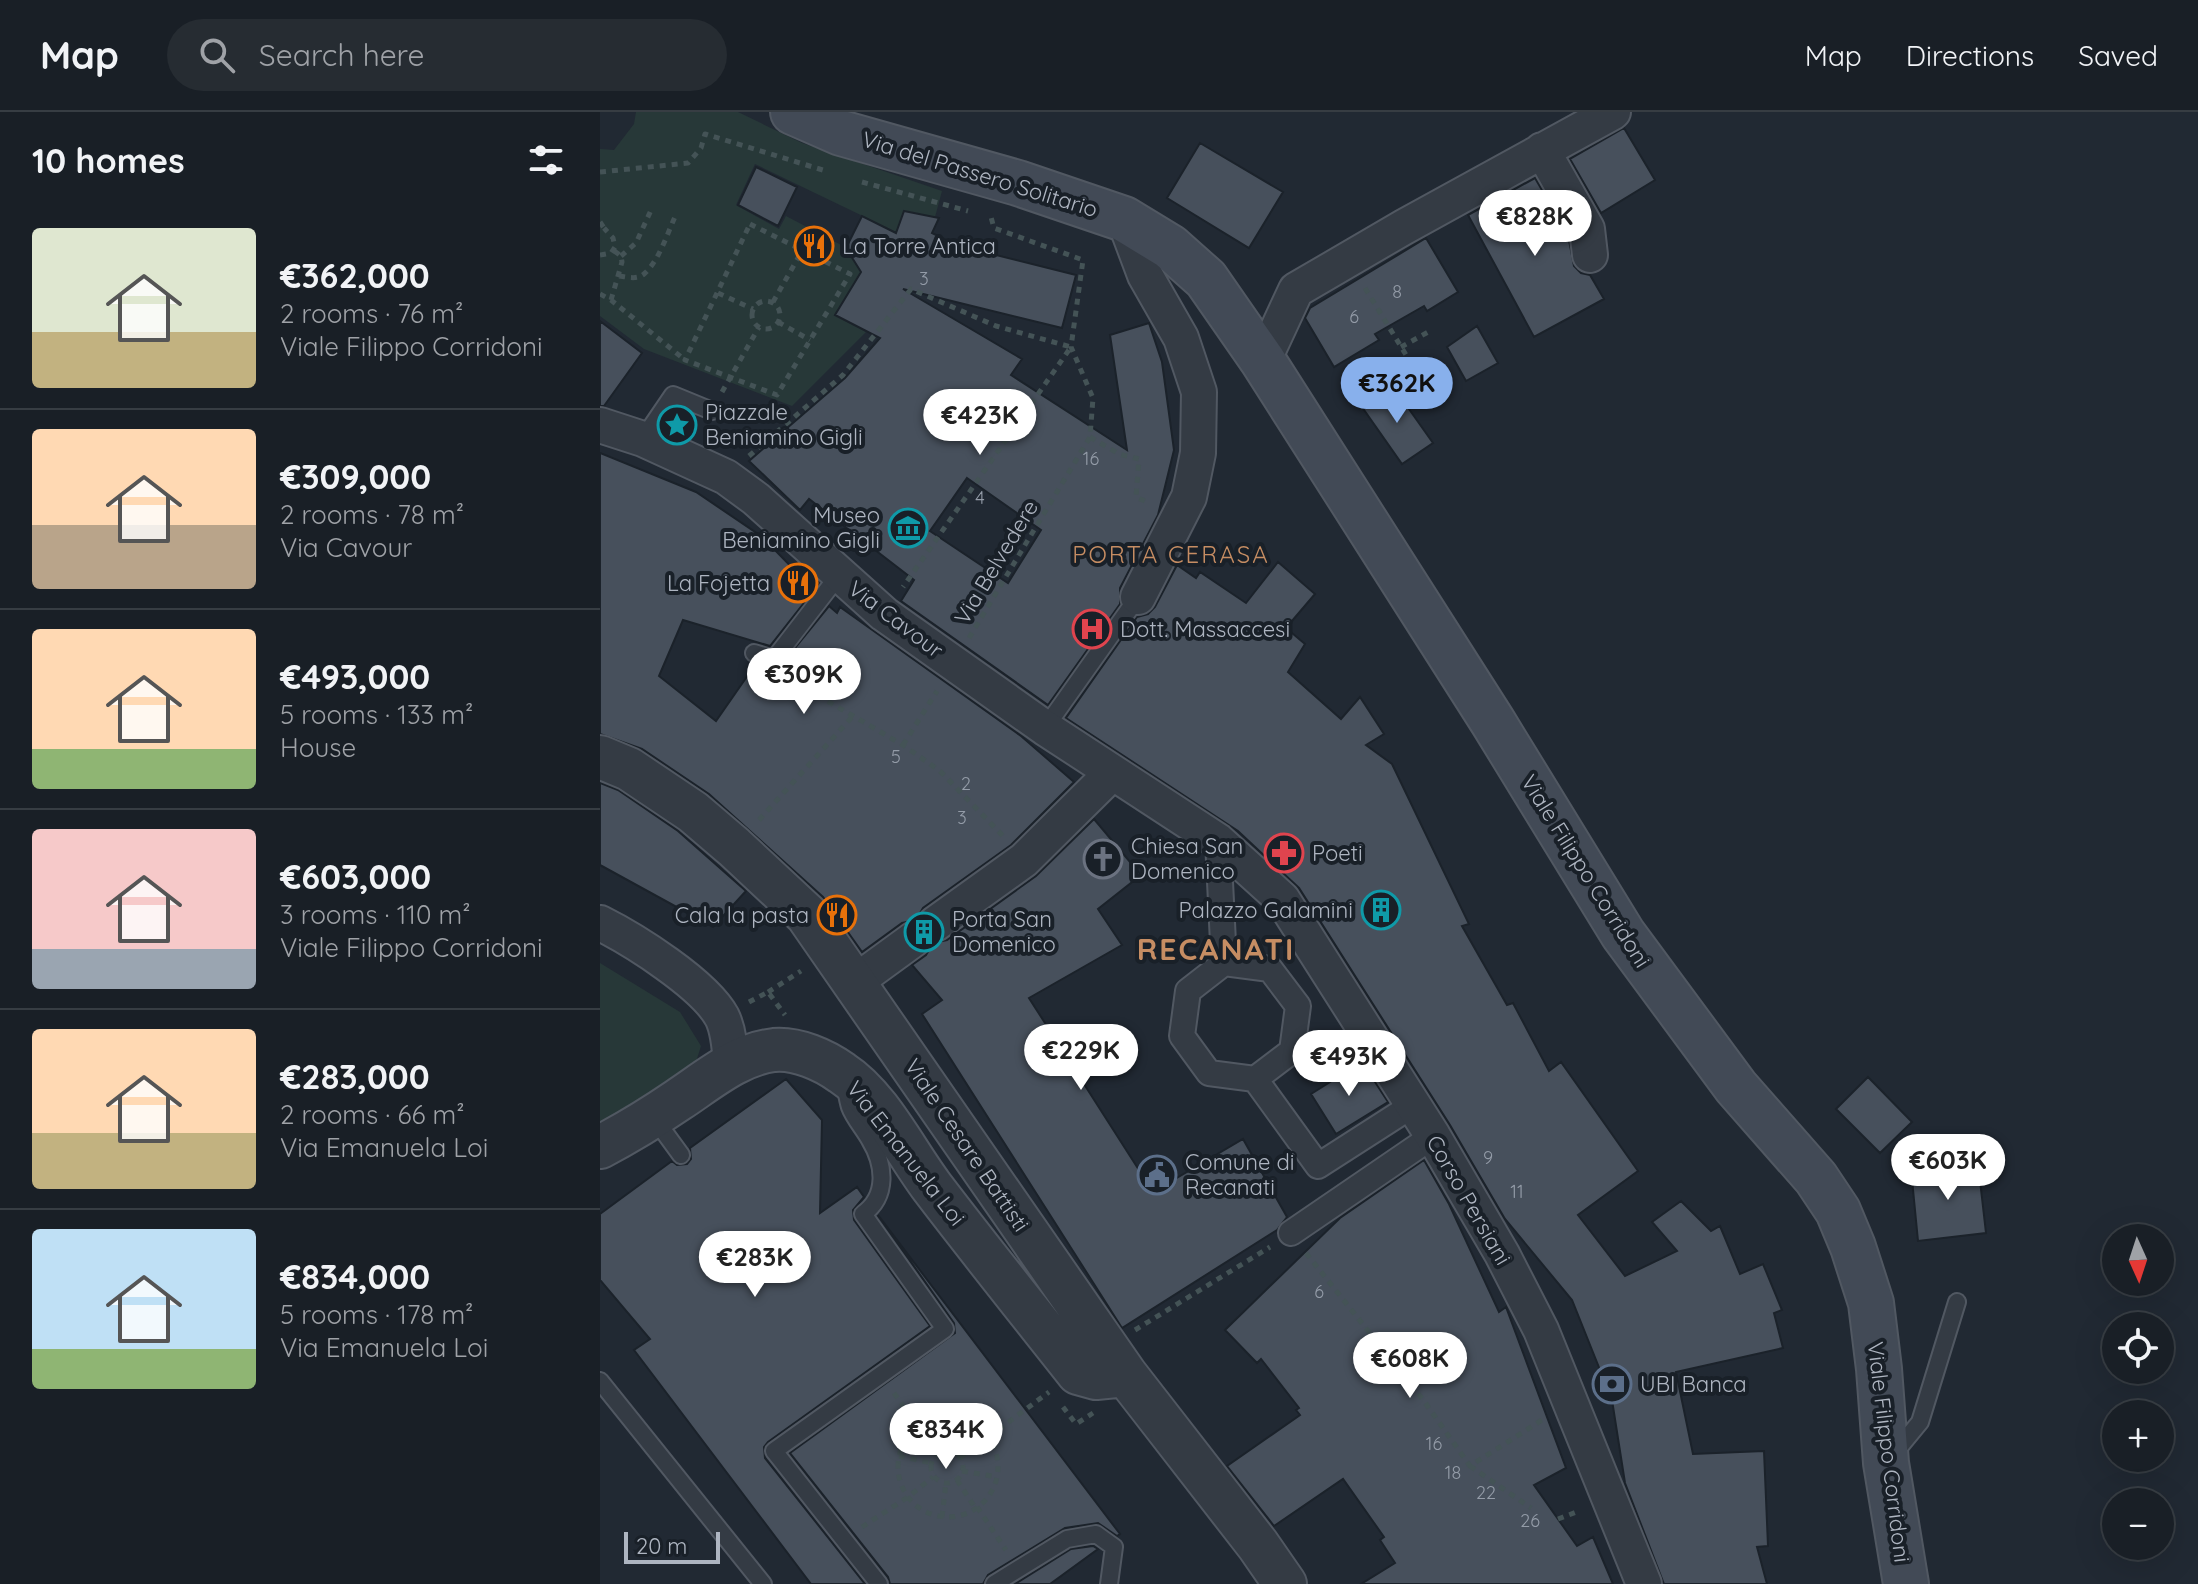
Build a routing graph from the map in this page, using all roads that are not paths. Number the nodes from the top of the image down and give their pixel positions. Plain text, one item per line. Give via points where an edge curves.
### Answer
1 (793, 112) edge
2 (1613, 112) edge
3 (1542, 150) junction
4 (1124, 219) junction
5 (1590, 255) dead end
6 (1263, 361) junction
7 (712, 411) road end
8 (600, 425) edge
9 (643, 439) junction
10 (839, 575) junction
11 (1138, 597) joint
12 (754, 653) dead end
13 (1045, 728) junction
14 (600, 757) edge
15 (1112, 773) junction
16 (1218, 841) junction
17 (600, 923) edge
18 (1224, 963) junction
19 (855, 982) junction
20 (731, 1065) junction
21 (843, 1073) junction
22 (1255, 1079) junction
23 (1413, 1105) junction
24 (653, 1117) junction
25 (1433, 1136) junction
26 (600, 1147) edge
27 (681, 1155) dead end
28 (1291, 1233) road end
29 (1957, 1302) dead end
30 (1122, 1370) junction
31 (600, 1381) edge
32 (1886, 1463) junction
33 (763, 1584) edge
34 (879, 1584) edge
35 (994, 1584) edge
36 (1109, 1584) edge
37 (1285, 1584) edge
38 (1644, 1584) edge
39 (1906, 1584) edge

1 - 4 main road, Via del Passero Solitario via 841,133
2 - 3 street
3 - 5 street via 1587,229
3 - 6 street via 1296,290
4 - 6 main road, Viale Filippo Corridoni via 1170,247 1206,279
4 - 11 street via 1145,275 1181,338 1199,392 1198,453 1189,497
6 - 32 main road, Viale Filippo Corridoni via 1623,934 1736,1087 1838,1211 1871,1303
7 - 9 lane via 673,395
8 - 9 street, Via Cavour
9 - 10 street, Via Cavour via 726,477
10 - 12 lane via 774,659
10 - 13 street, Via Cavour via 884,614
11 - 13 lane
13 - 15 street, Via Cavour
14 - 19 street, Viale Cesare Battisti via 629,769 734,847 807,915
15 - 16 street, Corso Persiani
15 - 19 street via 1024,860
16 - 18 street
16 - 23 street, Corso Persiani via 1282,899
17 - 20 street via 700,992 722,1017
18 - 22 street via 1188,991 1182,1036 1209,1073
18 - 22 street via 1270,969 1298,1006 1292,1051
19 - 30 street, Viale Cesare Battisti
20 - 21 street, Via Emanuela Loi via 775,1050 796,1051
20 - 24 street, Via Emanuela Loi
21 - 30 street, Via Emanuela Loi via 869,1098 930,1185 1078,1373 1112,1379
21 - 34 lane via 850,1108 880,1162 882,1185 875,1205 863,1214 945,1329 774,1451
22 - 23 street via 1318,1166
23 - 25 street, Corso Persiani
24 - 26 street, Via Emanuela Loi
24 - 27 lane
25 - 28 street
25 - 38 street, Corso Persiani via 1541,1330
29 - 32 lane via 1920,1422
30 - 37 street, Viale Cesare Battisti
31 - 33 lane
32 - 39 main road, Viale Filippo Corridoni
35 - 36 lane via 1067,1539 1096,1534 1114,1547

